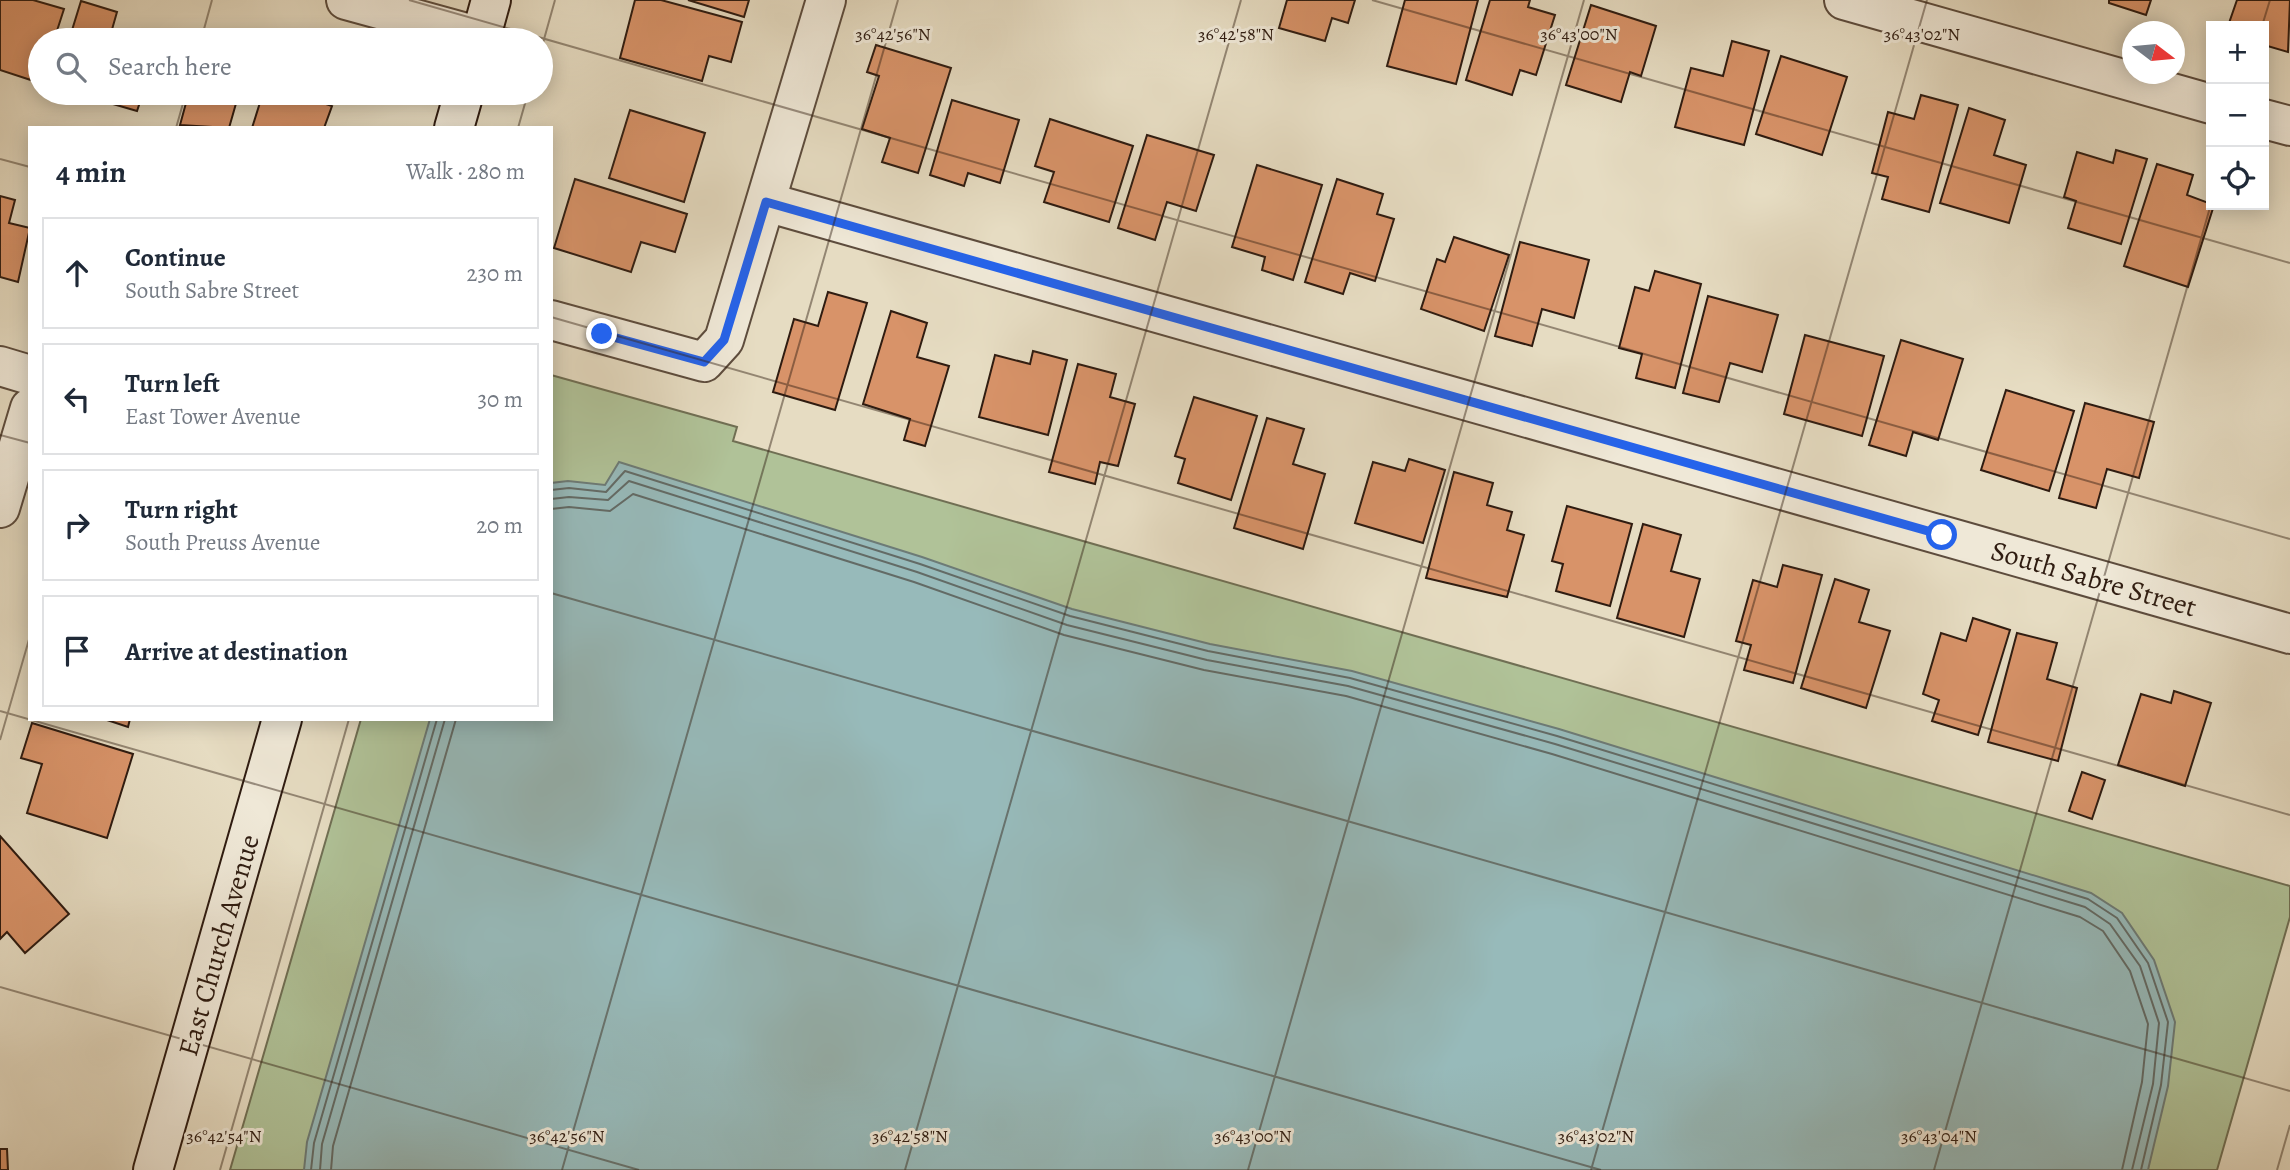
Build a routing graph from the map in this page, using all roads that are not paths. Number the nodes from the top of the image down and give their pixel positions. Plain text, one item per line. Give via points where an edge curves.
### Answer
1 (346, 0) edge
2 (491, 0) edge
3 (827, 0) edge
4 (1844, 0) edge
5 (442, 28) edge
6 (483, 28) edge
7 (2206, 103) edge
8 (461, 105) edge
9 (2269, 120) edge
10 (455, 126) edge
11 (2290, 126) edge
12 (766, 202) junction
13 (553, 321) edge
14 (0, 366) edge
15 (28, 374) edge
16 (28, 415) edge
17 (0, 508) edge
18 (2290, 634) edge
19 (281, 721) edge
20 (153, 1170) edge

1 - 5 street
2 - 6 street
3 - 12 street
4 - 7 street
8 - 10 street
9 - 11 street
12 - 13 street via 724,340 704,362
12 - 18 street, South Sabre Street
14 - 15 street
16 - 17 street
19 - 20 street, East Church Avenue

